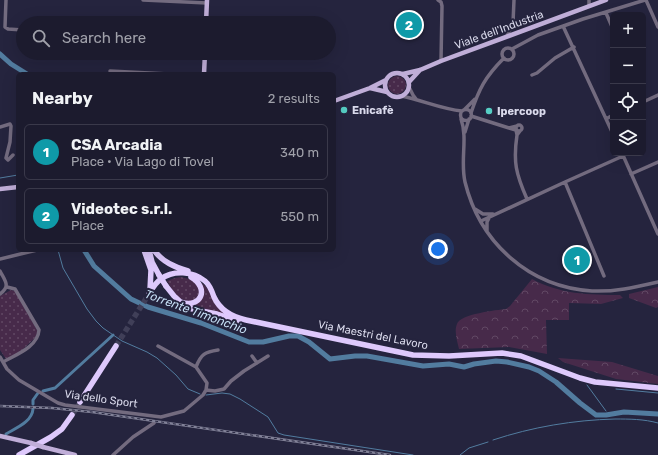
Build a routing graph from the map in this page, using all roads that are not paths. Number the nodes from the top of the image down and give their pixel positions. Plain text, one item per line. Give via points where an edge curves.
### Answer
1 (6, 0) edge
2 (143, 0) edge
3 (438, 0) edge
4 (514, 0) edge
5 (589, 0) edge
6 (606, 0) edge
7 (646, 0) edge
8 (207, 2) edge
9 (589, 6) junction
10 (606, 13) junction
11 (206, 16) edge
12 (610, 22) edge
13 (513, 23) junction
14 (563, 26) junction
15 (658, 27) edge
16 (16, 30) edge
17 (517, 33) junction
18 (507, 36) junction
19 (574, 47) junction
20 (512, 49) junction
21 (504, 58) junction
22 (205, 60) edge
23 (441, 61) junction
24 (420, 70) junction
25 (110, 71) dead end
26 (130, 72) edge
27 (204, 72) edge
28 (403, 74) junction
29 (532, 75) dead end
30 (386, 80) junction
31 (409, 85) junction
32 (370, 88) junction
33 (387, 92) junction
34 (658, 95) edge
35 (401, 96) junction
36 (475, 98) junction
37 (646, 99) edge
38 (336, 100) edge
39 (417, 100) junction
40 (452, 110) junction
41 (463, 110) junction
42 (470, 116) junction
43 (461, 117) junction
44 (610, 117) edge
45 (606, 119) junction
46 (0, 127) edge
47 (610, 128) edge
48 (464, 135) junction
49 (13, 155) dead end
50 (618, 156) edge
51 (623, 156) edge
52 (658, 162) edge
53 (631, 174) junction
54 (565, 182) junction
55 (16, 187) edge
56 (0, 189) edge
57 (527, 199) junction
58 (474, 209) junction
59 (496, 214) junction
60 (490, 217) junction
61 (481, 221) junction
62 (656, 224) edge
63 (487, 231) junction
64 (658, 234) edge
65 (29, 252) edge
66 (145, 252) edge
67 (150, 252) edge
68 (156, 252) edge
69 (0, 259) edge
70 (0, 271) edge
71 (604, 276) dead end
72 (191, 277) junction
73 (206, 281) junction
74 (658, 282) edge
75 (7, 287) junction
76 (212, 293) junction
77 (0, 294) edge
78 (149, 294) junction
79 (179, 301) junction
80 (274, 326) junction
81 (116, 346) tunnel mouth
82 (158, 346) dead end
83 (218, 350) dead end
84 (252, 356) dead end
85 (268, 356) dead end
86 (0, 357) edge
87 (3, 362) junction
88 (257, 363) junction
89 (196, 367) junction
90 (658, 388) edge
91 (205, 393) junction
92 (80, 402) tunnel mouth
93 (72, 415) tunnel mouth
94 (154, 424) dead end
95 (2, 436) edge
96 (0, 440) edge
97 (66, 454) edge
98 (19, 455) edge
99 (75, 455) edge
100 (113, 455) edge

1 - 16 street via 5,27
2 - 8 street
3 - 23 street via 441,4
4 - 13 street
5 - 9 street
6 - 9 main road, Viale dell'Industria
7 - 10 street
7 - 15 street
8 - 11 main road
9 - 17 main road, Viale dell'Industria
10 - 12 street
10 - 14 street
13 - 17 street
13 - 18 street
14 - 19 street
14 - 20 street via 527,40
17 - 18 main road, Viale dell'Industria
18 - 23 main road, Viale dell'Industria
19 - 29 street
19 - 45 street
20 - 21 street via 512,58
20 - 21 street via 503,49
21 - 36 street via 493,69
22 - 27 main road
23 - 24 main road, Viale dell'Industria
24 - 28 main road, Viale dell'Industria
24 - 31 main road, Viale dell'Industria
25 - 26 street
28 - 30 main road, Viale dell'Industria via 393,74
28 - 31 main road
30 - 32 main road, Viale dell'Industria
30 - 33 main road
31 - 35 main road, Viale dell'Industria via 406,93
31 - 39 street
32 - 33 main road
32 - 38 main road, Viale dell'Industria
33 - 35 main road via 392,96
34 - 37 street
35 - 39 street
36 - 41 street
36 - 42 street
39 - 40 street
40 - 41 street
40 - 43 street
41 - 42 street via 468,110
41 - 43 street
42 - 43 street via 466,120
42 - 48 street
42 - 57 street via 518,130 515,164
43 - 48 street
44 - 45 street
45 - 47 street
46 - 49 street via 10,124 11,126 6,158 8,160
48 - 58 street via 463,171
50 - 54 street
51 - 53 street
52 - 53 street
53 - 62 street
54 - 57 street
54 - 71 street
55 - 56 main road
57 - 59 street
58 - 59 street via 483,214
58 - 61 street
59 - 60 street
60 - 61 street
60 - 63 street
61 - 63 street
62 - 64 street
63 - 74 street via 505,254 535,276 554,283 592,291 622,290
65 - 69 street
66 - 78 highway via 152,277
67 - 79 highway, bridge via 159,275
68 - 73 highway via 163,260
70 - 75 street
72 - 76 highway via 202,281
72 - 78 highway via 171,277
72 - 79 highway via 201,287 201,297 194,303
73 - 76 highway
73 - 78 highway via 190,274 171,274 161,279
75 - 77 street
75 - 87 street via 15,289 39,330 38,336 29,347
76 - 80 highway, Via Maestri del Lavoro via 222,308 232,316
79 - 80 highway via 191,309 238,321
80 - 90 highway, Via Maestri del Lavoro via 413,355 512,354 595,382
81 - 92 highway
82 - 89 street
83 - 89 street via 207,352
84 - 88 street
85 - 88 street
86 - 87 street, Via dello Sport
87 - 91 street, Via dello Sport via 19,380 65,405 166,417 184,411
88 - 91 street via 224,389
89 - 91 street via 207,383
93 - 98 highway via 62,429
94 - 100 street via 133,437
95 - 96 street
95 - 97 main road, bridge
97 - 99 main road

